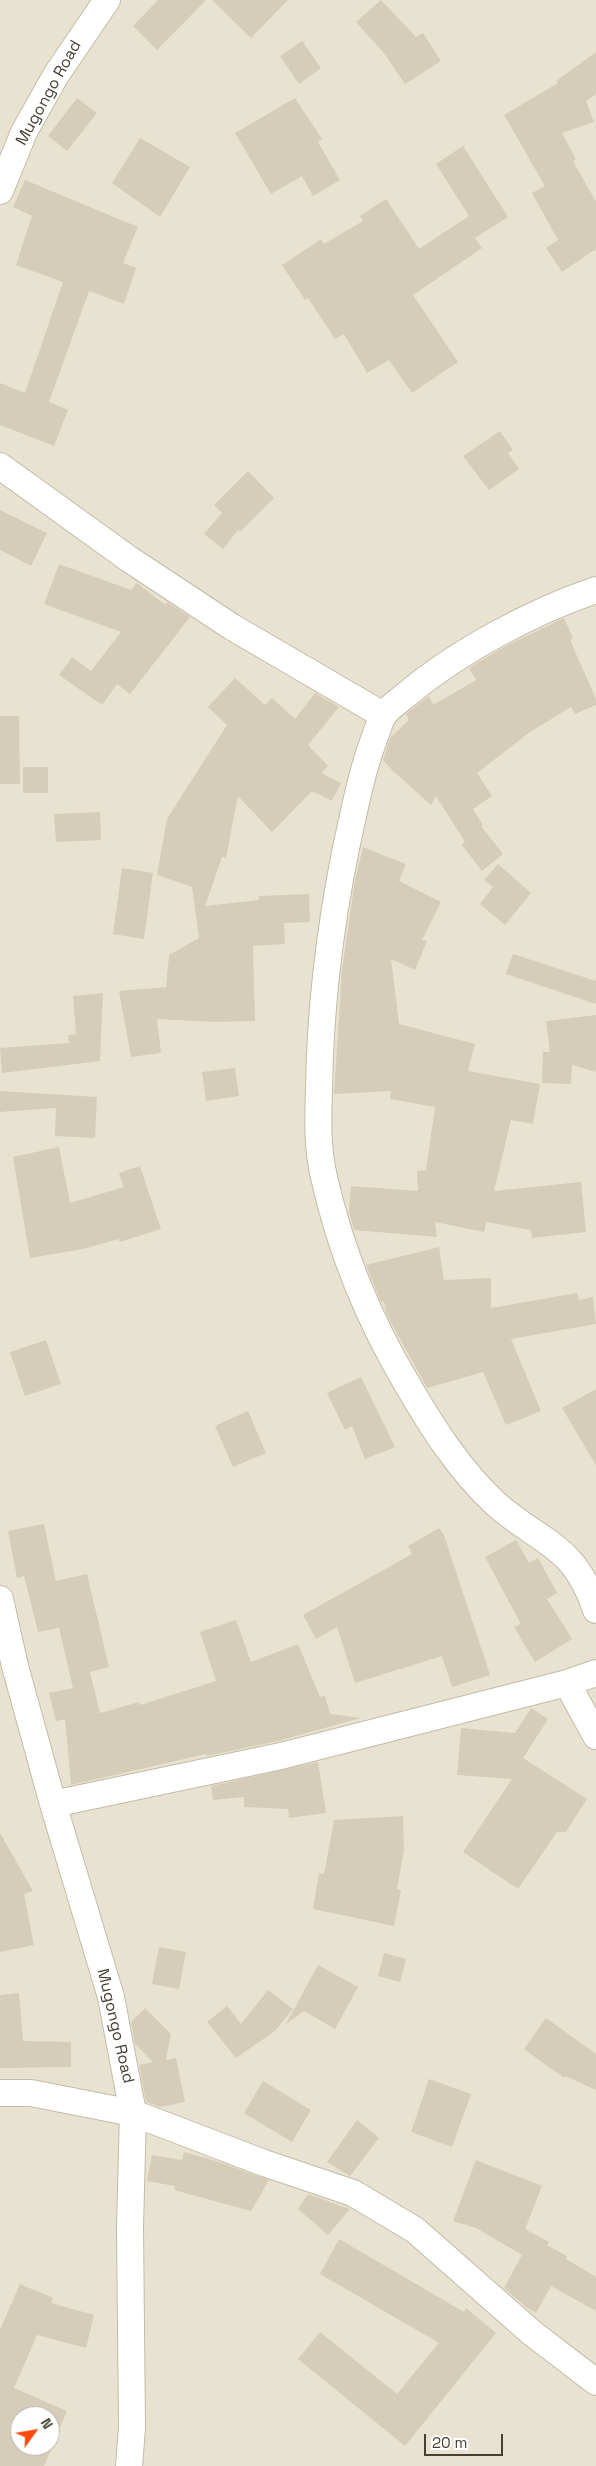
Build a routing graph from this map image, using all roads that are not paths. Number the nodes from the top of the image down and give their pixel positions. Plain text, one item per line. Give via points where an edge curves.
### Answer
1 (107, 0) edge
2 (0, 191) edge
3 (0, 466) edge
4 (596, 590) edge
5 (383, 714) junction
6 (0, 1600) edge
7 (596, 1610) edge
8 (595, 1670) edge
9 (567, 1683) junction
10 (596, 1736) edge
11 (53, 1804) junction
12 (0, 2093) edge
13 (133, 2113) junction
14 (596, 2382) edge
15 (130, 2466) edge

1 - 2 street, Mugongo Road via 56,75 29,124
3 - 5 street via 129,559 232,627
4 - 5 street via 560,602 511,626 420,683
5 - 7 street via 354,810 327,968 319,1051 318,1129 323,1175 357,1283 377,1328 426,1416 455,1458 498,1506 566,1555 580,1573
6 - 11 street, Mugongo Road
8 - 9 street
9 - 10 street
9 - 11 street via 281,1756
11 - 13 street, Mugongo Road via 112,1997
12 - 13 street via 31,2093
13 - 14 street via 353,2193 415,2230 532,2333
13 - 15 street, Mugongo Road

